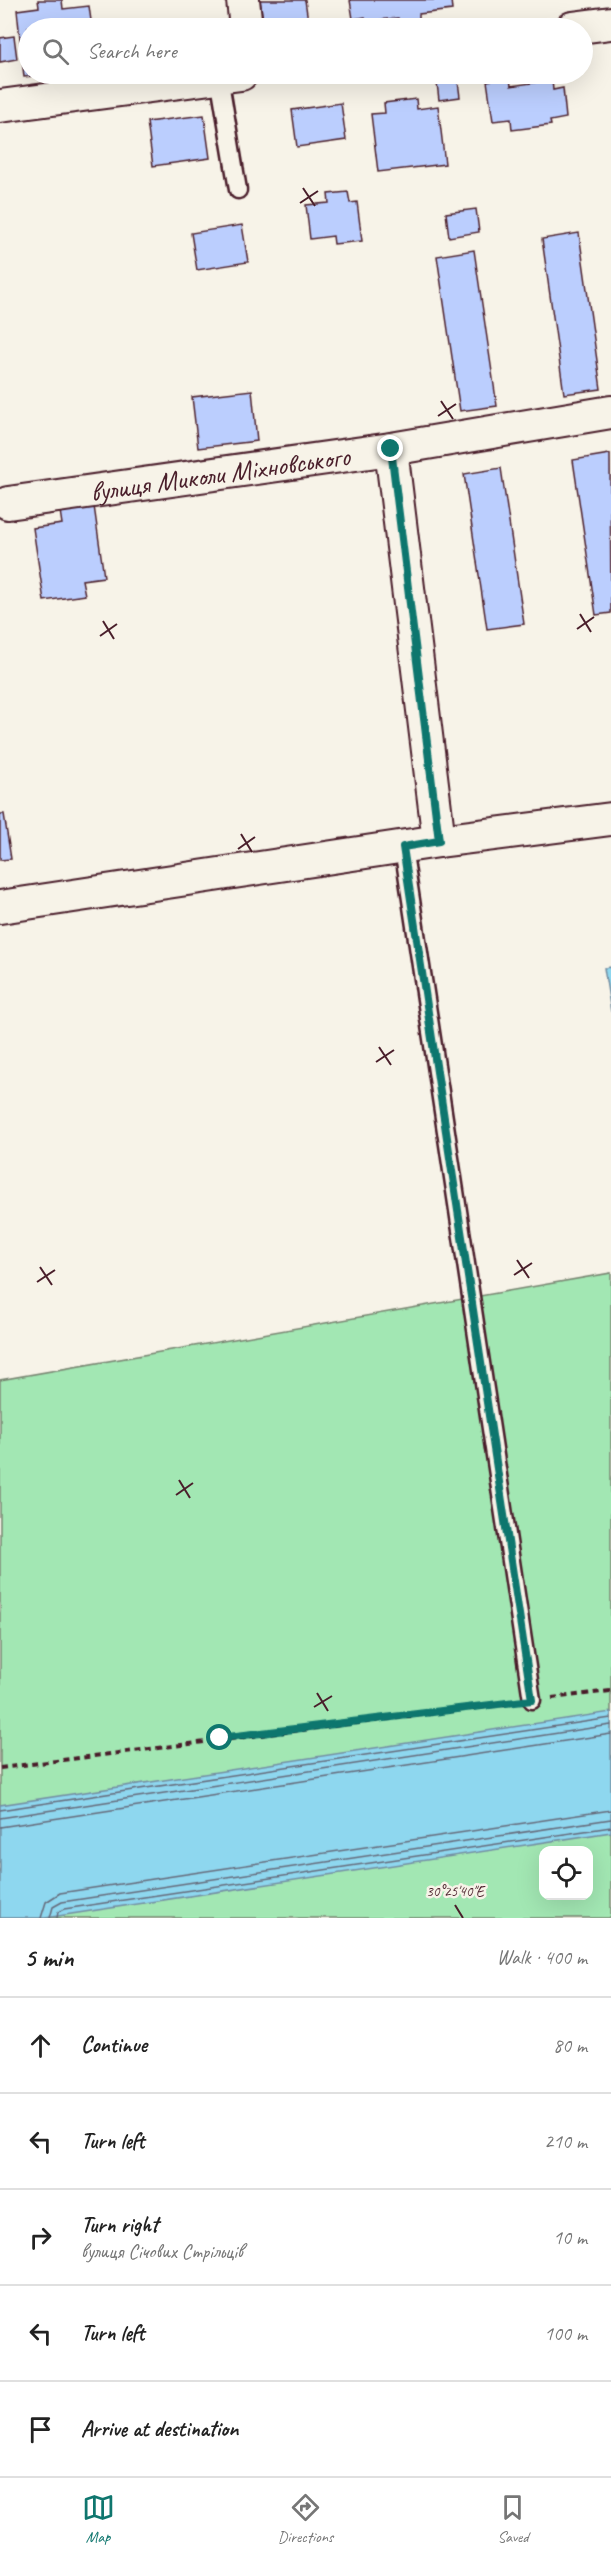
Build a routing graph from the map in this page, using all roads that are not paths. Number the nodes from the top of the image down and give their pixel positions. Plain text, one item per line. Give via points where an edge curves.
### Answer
1 (243, 0) edge
2 (245, 18) edge
3 (611, 23) edge
4 (593, 25) edge
5 (163, 84) edge
6 (231, 84) edge
7 (0, 106) edge
8 (238, 190) dead end
9 (611, 412) edge
10 (391, 449) junction
11 (8, 503) dead end
12 (611, 819) edge
13 (439, 841) junction
14 (403, 847) junction
15 (0, 907) edge
16 (532, 1700) road end

1 - 2 street
3 - 4 street
5 - 7 street
6 - 8 lane
9 - 10 street, вулиця Миколи Міхновського
10 - 11 street, вулиця Миколи Міхновського
10 - 13 street
12 - 13 street
13 - 14 street
14 - 15 street
14 - 16 lane

